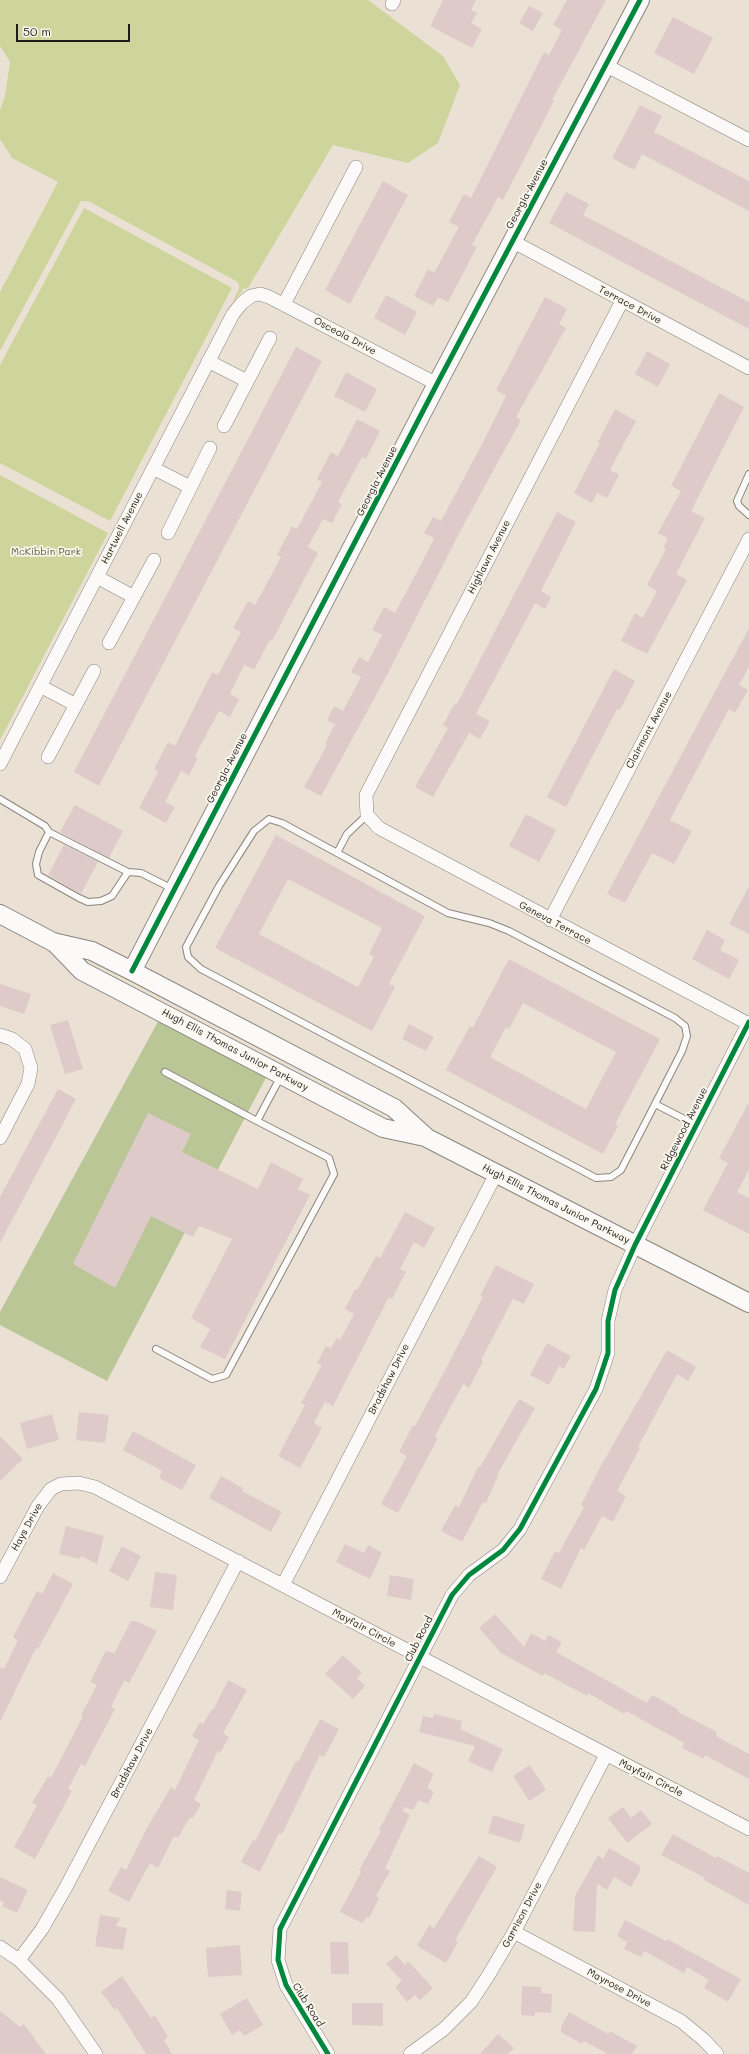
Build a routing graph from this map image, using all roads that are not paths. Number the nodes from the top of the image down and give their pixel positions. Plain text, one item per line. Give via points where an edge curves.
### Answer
1 (640, 0) edge
2 (605, 65) junction
3 (749, 140) edge
4 (356, 167) dead end
5 (512, 241) junction
6 (250, 296) joint
7 (622, 301) junction
8 (284, 304) junction
9 (270, 338) dead end
10 (208, 361) junction
11 (749, 368) edge
12 (247, 381) junction
13 (437, 384) junction
14 (224, 426) dead end
15 (210, 448) dead end
16 (153, 468) junction
17 (749, 474) edge
18 (190, 487) junction
19 (749, 515) edge
20 (168, 533) dead end
21 (749, 539) edge
22 (154, 560) dead end
23 (97, 577) junction
24 (134, 597) junction
25 (109, 643) dead end
26 (94, 671) dead end
27 (40, 686) junction
28 (76, 705) junction
29 (48, 757) dead end
30 (0, 764) edge
31 (0, 799) edge
32 (367, 815) junction
33 (49, 832) junction
34 (337, 853) junction
35 (128, 872) junction
36 (174, 890) junction
37 (0, 914) edge
38 (550, 920) junction
39 (53, 942) junction
40 (132, 972) junction
41 (749, 1023) edge
42 (0, 1035) edge
43 (165, 1072) dead end
44 (282, 1075) junction
45 (655, 1104) junction
46 (257, 1121) junction
47 (696, 1125) junction
48 (0, 1138) edge
49 (427, 1138) junction
50 (496, 1174) junction
51 (635, 1245) junction
52 (749, 1303) edge
53 (156, 1349) dead end
54 (61, 1484) joint
55 (238, 1561) junction
56 (0, 1577) edge
57 (283, 1585) junction
58 (420, 1657) junction
59 (606, 1755) junction
60 (749, 1829) edge
61 (514, 1932) junction
62 (0, 1947) edge
63 (19, 1960) junction
64 (96, 2054) edge
65 (328, 2054) edge
66 (410, 2054) edge
67 (717, 2054) edge

1 - 2 main road, Georgia Avenue
2 - 3 street
2 - 5 main road, Georgia Avenue
4 - 8 street
5 - 7 street, Terrace Drive
5 - 13 main road, Georgia Avenue
6 - 8 street, Osceola Drive via 260,294
6 - 10 street, Hartwell Avenue via 233,314
7 - 11 street, Terrace Drive
7 - 32 street, Highlawn Avenue via 366,795
8 - 13 street, Osceola Drive
9 - 12 street
10 - 12 street
10 - 16 street, Hartwell Avenue
12 - 14 street
13 - 36 main road, Georgia Avenue
15 - 18 street
16 - 18 street
16 - 23 street, Hartwell Avenue
17 - 19 lane via 737,500
18 - 20 street
21 - 38 street, Clairmont Avenue
22 - 24 street
23 - 24 street
23 - 27 street, Hartwell Avenue
24 - 25 street
26 - 28 street
27 - 28 street
27 - 30 street, Hartwell Avenue
28 - 29 street
31 - 33 lane via 45,826
32 - 34 lane via 347,834
32 - 38 street, Geneva Terrace via 379,828
33 - 35 lane
33 - 35 lane via 39,852 36,864 38,874 79,898 88,902 112,896
34 - 45 lane via 448,913 489,923 509,931 680,1022 685,1026 687,1036
34 - 45 lane via 282,823 269,819 254,831 219,886 186,947 188,957 201,969 596,1178 611,1177 621,1170
35 - 36 lane via 141,873
36 - 40 main road, Georgia Avenue
37 - 39 main road, Hugh Ellis Thomas Junior Parkway
38 - 41 street, Geneva Terrace
39 - 40 main road, Hugh Ellis Thomas Junior Parkway via 92,951
39 - 44 main road, Hugh Ellis Thomas Junior Parkway via 82,971
40 - 49 main road, Hugh Ellis Thomas Junior Parkway via 394,1108
41 - 47 street, Ridgewood Avenue
42 - 48 street via 12,1038 25,1049 31,1068 28,1084
43 - 46 lane
44 - 46 lane
44 - 49 main road, Hugh Ellis Thomas Junior Parkway via 383,1128
45 - 47 lane
46 - 53 lane via 329,1158 334,1174 226,1375 212,1379
47 - 51 street, Ridgewood Avenue
49 - 50 main road, Hugh Ellis Thomas Junior Parkway
50 - 51 main road, Hugh Ellis Thomas Junior Parkway
50 - 57 street, Bradshaw Drive
51 - 52 main road, Hugh Ellis Thomas Junior Parkway
51 - 58 street, Club Road via 615,1290 608,1321 608,1353 596,1389 520,1529 503,1550 468,1576 452,1595
54 - 55 street, Mayfair Circle via 80,1483 95,1487
54 - 56 street, Hays Drive via 51,1489 38,1506
55 - 57 street, Mayfair Circle
55 - 63 street, Bradshaw Drive via 66,1888 42,1929
57 - 58 street, Mayfair Circle
58 - 59 street, Mayfair Circle
58 - 65 street, Club Road via 280,1929 278,1960 286,1985
59 - 60 street, Mayfair Circle
59 - 61 street, Garrison Drive
61 - 66 street, Garrison Drive via 471,2002 444,2029
61 - 67 street, Mayrose Drive via 681,2021
62 - 63 street
63 - 64 street via 58,1999

